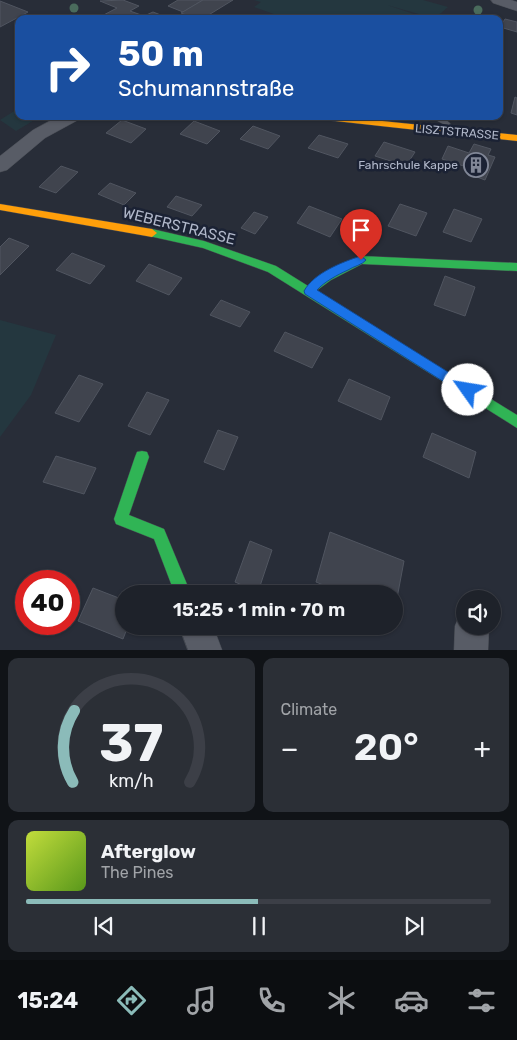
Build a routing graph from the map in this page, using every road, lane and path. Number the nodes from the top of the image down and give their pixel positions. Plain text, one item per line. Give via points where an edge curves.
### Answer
1 (498, 0) edge
2 (517, 6) edge
3 (65, 120) edge
4 (344, 120) edge
5 (442, 120) edge
6 (452, 132) junction
7 (517, 138) edge
8 (0, 166) edge
9 (0, 207) edge
10 (517, 267) edge
11 (309, 291) junction
12 (517, 422) edge
13 (142, 457) dead end
14 (179, 585) edge
15 (199, 635) edge
16 (472, 635) edge
17 (205, 650) edge
18 (471, 650) edge

1 - 2 street
3 - 8 street via 39,134
4 - 6 street, LISZTSTRASSE
5 - 6 lane
6 - 7 street, LISZTSTRASSE
9 - 11 street, WEBERSTRASSE via 133,229 204,245 272,269
10 - 11 street via 361,260 317,283
11 - 12 street, WEBERSTRASSE
13 - 14 street via 121,519 159,534
15 - 17 street
16 - 18 street

